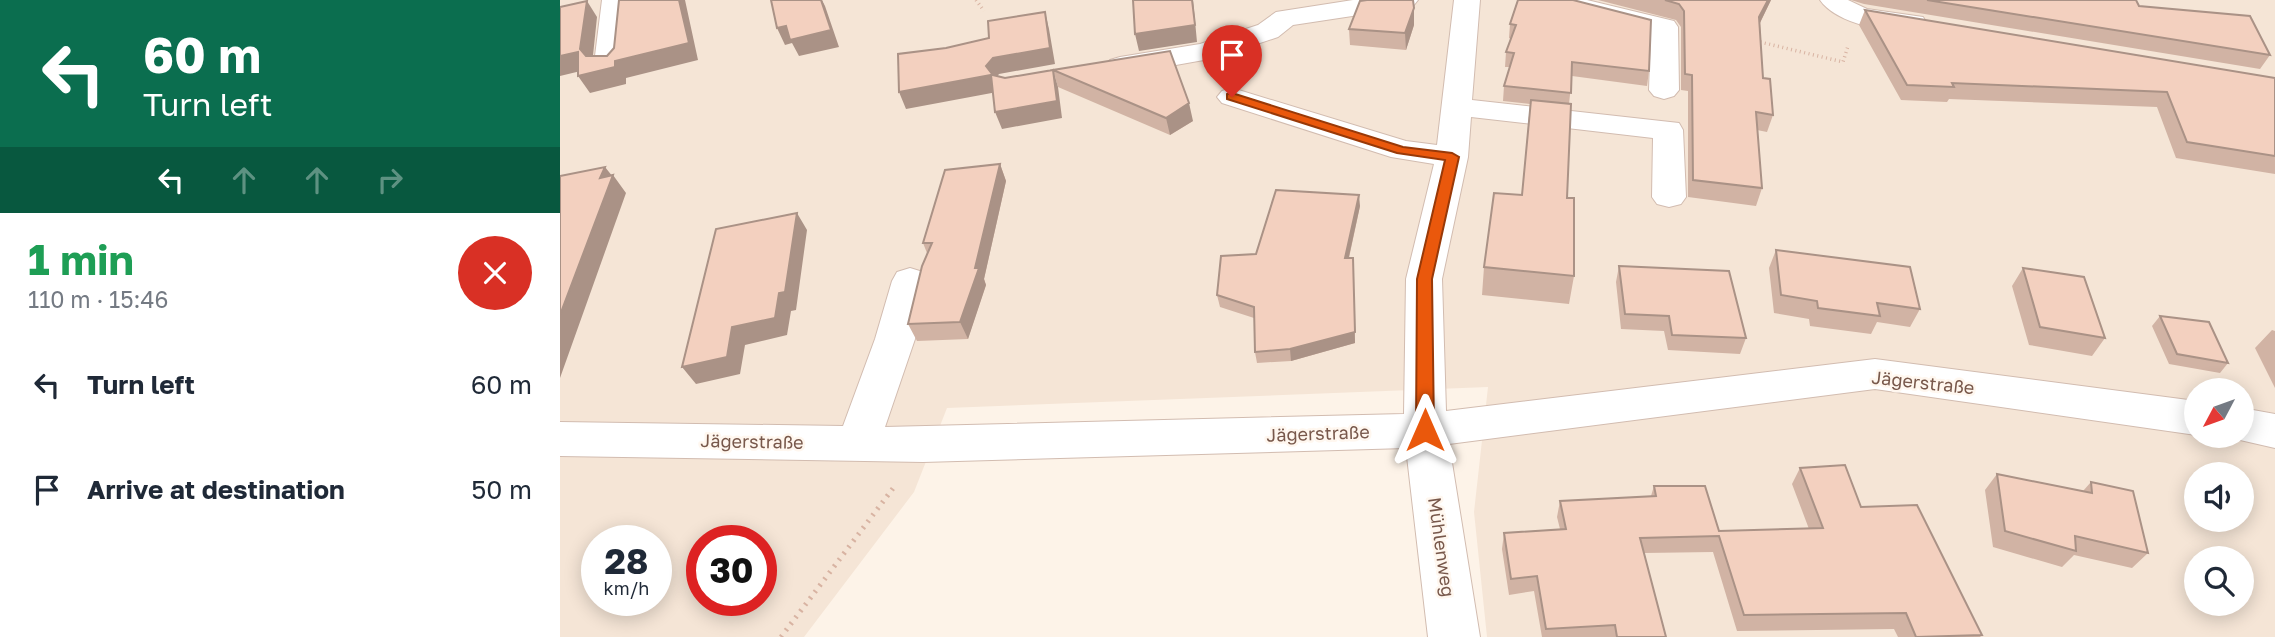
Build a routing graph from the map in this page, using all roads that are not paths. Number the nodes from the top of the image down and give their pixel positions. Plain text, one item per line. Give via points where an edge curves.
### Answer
1 (615, 0) edge
2 (1405, 0) edge
3 (1467, 0) edge
4 (1556, 0) edge
5 (1833, 0) edge
6 (1939, 27) edge
7 (608, 65) edge
8 (1088, 71) edge
9 (1664, 90) dead end
10 (1232, 97) dead end
11 (1458, 107) junction
12 (1452, 157) junction
13 (1669, 197) dead end
14 (910, 281) dead end
15 (2184, 416) edge
16 (2254, 427) edge
17 (1425, 430) junction
18 (2275, 431) edge
19 (560, 439) edge
20 (858, 443) junction
21 (1454, 637) edge

1 - 7 street
2 - 8 street via 1285,18 1268,31 1205,52
3 - 11 street, Mühlenweg
4 - 9 street via 1665,27
5 - 6 street via 1838,7 1858,14
10 - 12 street via 1402,150
11 - 12 street, Mühlenweg
11 - 13 street via 1668,130
12 - 17 street, Mühlenweg via 1424,279
14 - 20 street
15 - 17 street, Jägerstraße via 1875,373
16 - 18 street
17 - 20 street, Jägerstraße
17 - 21 street, Mühlenweg
19 - 20 street, Jägerstraße

